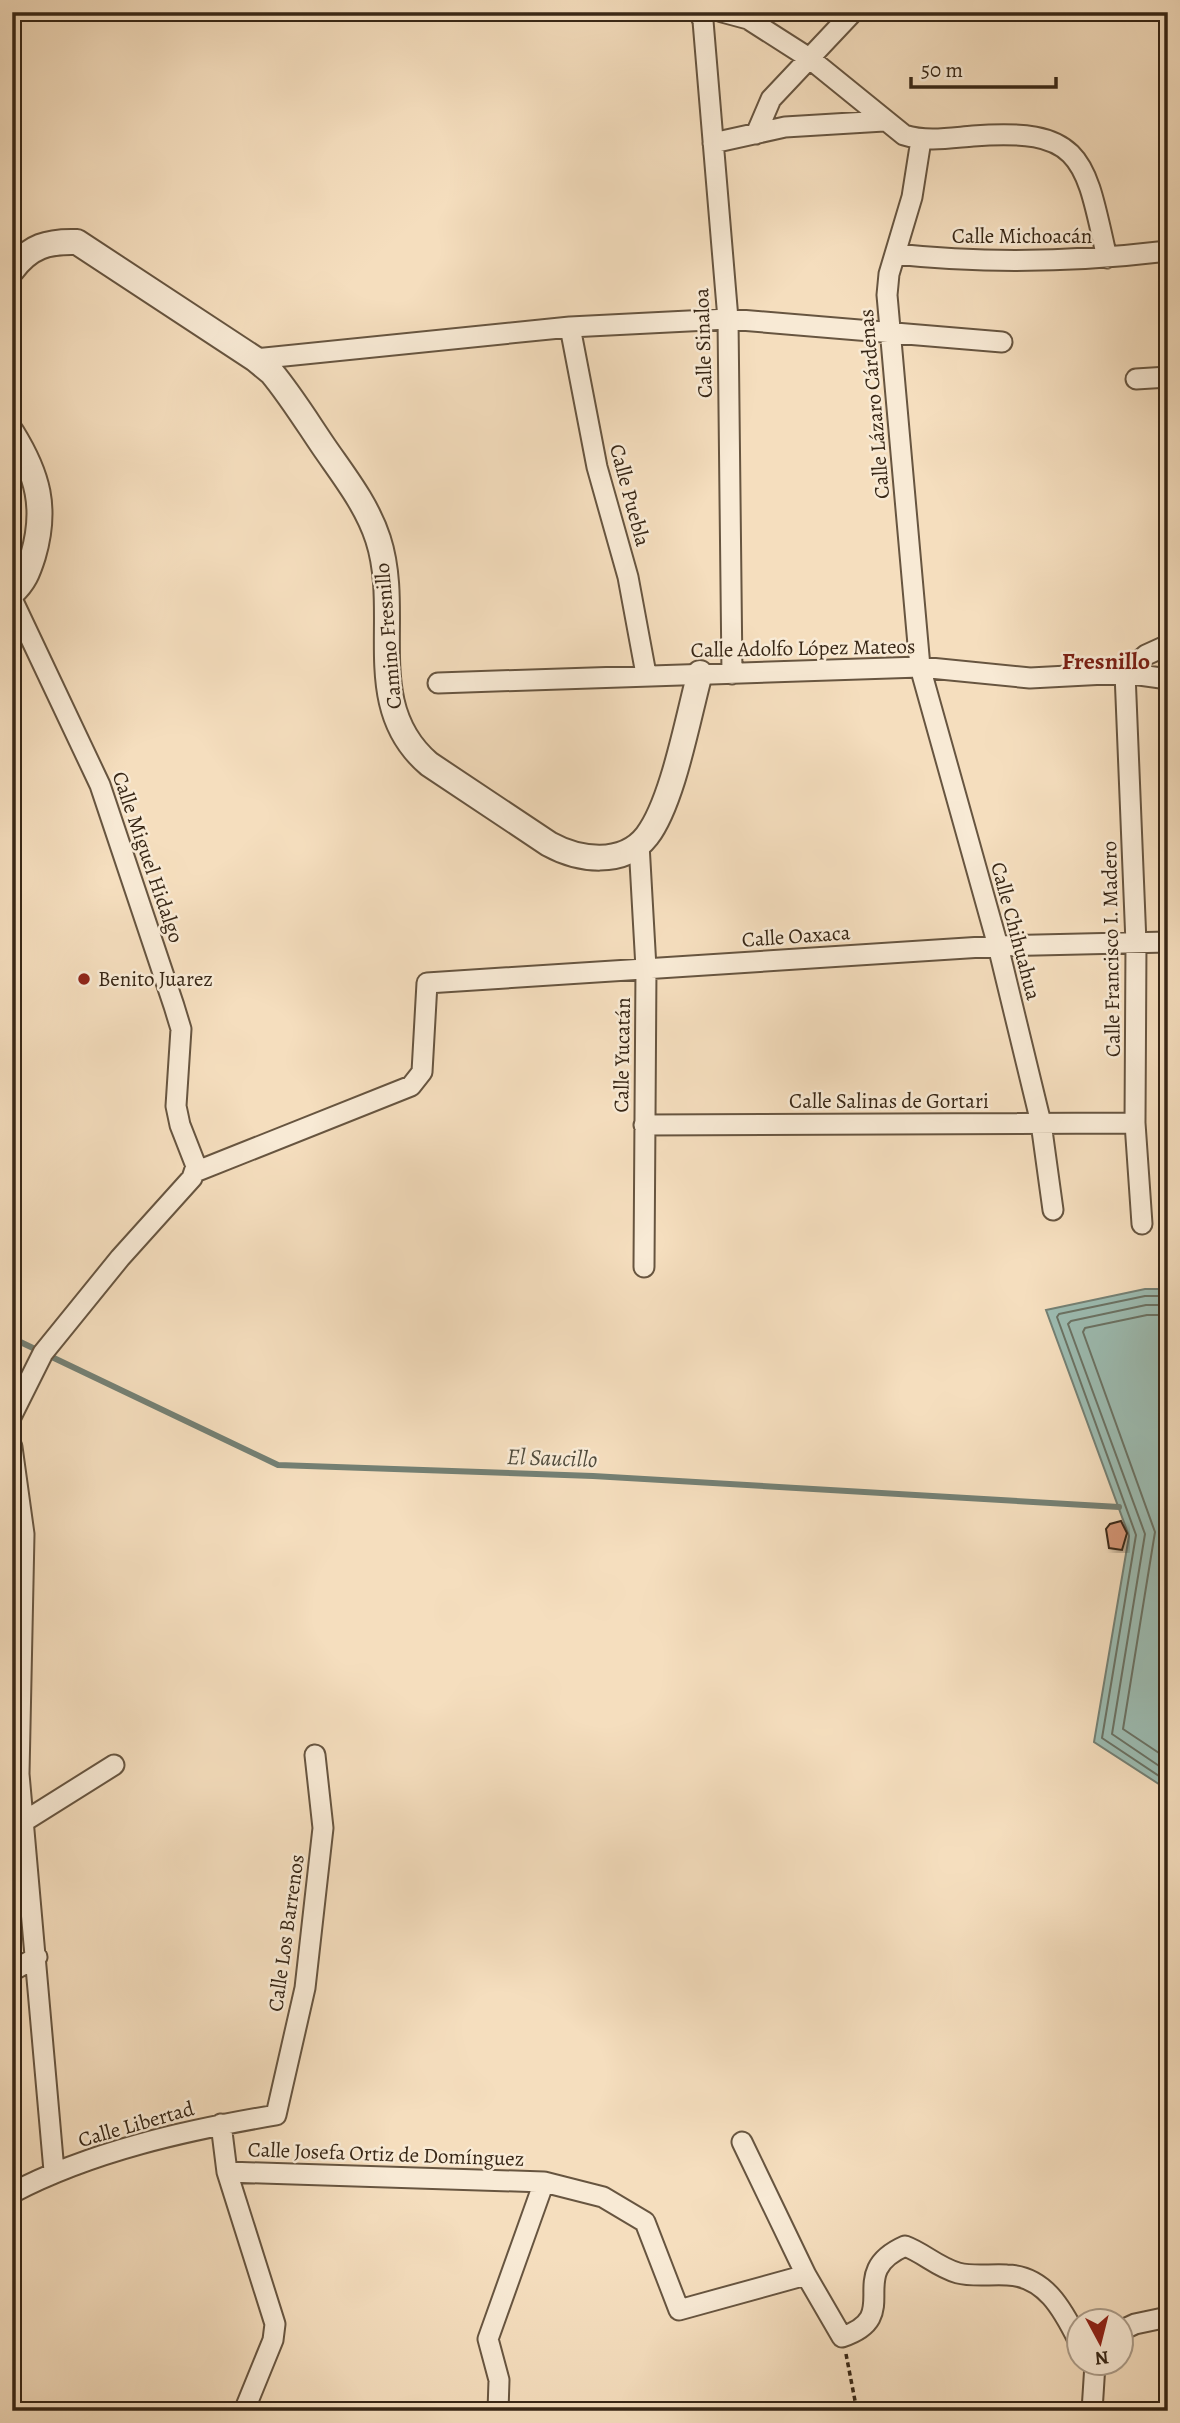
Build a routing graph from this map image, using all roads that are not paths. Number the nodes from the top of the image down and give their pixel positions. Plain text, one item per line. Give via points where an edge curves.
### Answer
1 (699, 12) edge
2 (722, 12) edge
3 (853, 12) edge
4 (809, 58) junction
5 (884, 121) junction
6 (756, 134) junction
7 (921, 140) junction
8 (713, 144) junction
9 (1168, 251) edge
10 (895, 254) junction
11 (1107, 258) junction
12 (12, 270) edge
13 (727, 319) junction
14 (570, 327) junction
15 (890, 332) junction
16 (1002, 342) dead end
17 (255, 359) junction
18 (1168, 377) edge
19 (1136, 379) dead end
20 (12, 433) edge
21 (12, 596) edge
22 (1168, 645) edge
23 (920, 667) junction
24 (700, 673) junction
25 (1125, 673) junction
26 (646, 674) junction
27 (732, 674) junction
28 (1168, 679) edge
29 (438, 683) dead end
30 (639, 844) junction
31 (1168, 942) edge
32 (1136, 943) junction
33 (998, 946) junction
34 (646, 968) junction
35 (1041, 1123) junction
36 (1135, 1124) junction
37 (644, 1125) junction
38 (195, 1172) junction
39 (1053, 1210) dead end
40 (1142, 1224) dead end
41 (644, 1268) dead end
42 (12, 1415) edge
43 (12, 1447) edge
44 (315, 1755) dead end
45 (114, 1765) dead end
46 (16, 1774) edge
47 (19, 1825) edge
48 (37, 1957) junction
49 (12, 1970) edge
50 (276, 2115) joint
51 (221, 2124) junction
52 (742, 2141) dead end
53 (54, 2171) junction
54 (227, 2172) junction
55 (544, 2182) junction
56 (12, 2193) edge
57 (806, 2275) junction
58 (1064, 2317) edge
59 (1168, 2317) edge
60 (1134, 2325) edge
61 (1093, 2378) edge
62 (244, 2411) edge
63 (498, 2411) edge
64 (1092, 2411) edge

1 - 8 street, Calle Sinaloa
2 - 4 street via 748,19
3 - 4 street
4 - 5 street
4 - 6 street via 771,99
5 - 6 street via 785,127
5 - 7 street
6 - 8 street
7 - 10 street, Calle Lázaro Cárdenas via 912,197
7 - 11 street via 1012,133 1049,138 1070,152 1083,171
8 - 13 street, Calle Sinaloa
9 - 11 street, Calle Michoacán
10 - 11 street, Calle Michoacán via 998,262
10 - 15 street, Calle Lázaro Cárdenas via 887,295
12 - 17 street, Camino Fresnillo via 43,244 77,242
13 - 14 street
13 - 15 street
13 - 27 street, Calle Sinaloa
14 - 17 street
14 - 26 street, Calle Puebla via 597,467 628,577
15 - 16 street
15 - 23 street, Calle Lázaro Cárdenas
17 - 30 street, Camino Fresnillo via 290,397 362,503 379,540 391,705 412,750 568,855 601,859
18 - 19 street
20 - 21 street via 35,479 41,526 23,584
21 - 38 street, Calle Miguel Hidalgo via 100,785 174,1006 181,1029 176,1106 196,1158
22 - 25 street via 1146,655
23 - 25 street, Calle Adolfo López Mateos via 1030,678
23 - 27 street, Calle Adolfo López Mateos
23 - 33 street, Calle Chihuahua
24 - 26 street, Calle Adolfo López Mateos
24 - 27 street, Calle Adolfo López Mateos
24 - 30 street via 665,799
25 - 28 street, Calle Adolfo López Mateos
25 - 32 street, Calle Francisco I. Madero
26 - 29 street, Calle Adolfo López Mateos
30 - 34 street, Calle Yucatán
31 - 32 street, Calle Oaxaca
32 - 33 street, Calle Oaxaca
32 - 36 street, Calle Francisco I. Madero
33 - 34 street, Calle Oaxaca
33 - 35 street, Calle Chihuahua
34 - 37 street, Calle Yucatán
34 - 38 street, Calle Oaxaca via 426,983 422,1072 411,1086
35 - 36 street, Calle Salinas de Gortari
35 - 37 street, Calle Salinas de Gortari
35 - 39 street, Calle Chihuahua
36 - 40 street, Calle Francisco I. Madero
37 - 41 street, Calle Yucatán
38 - 42 street via 43,1353
43 - 46 street via 24,1534
44 - 50 street, Calle Los Barrenos via 323,1828 305,1988
45 - 47 street
46 - 47 street
47 - 48 street
48 - 49 street
48 - 53 street
50 - 51 street, Calle Libertad
51 - 53 street, Calle Libertad
51 - 54 street
52 - 57 street
53 - 56 street, Calle Libertad
54 - 55 street, Calle Josefa Ortiz de Domínguez
54 - 62 street via 275,2324
55 - 57 street, Calle Josefa Ortiz de Domínguez via 603,2197 645,2222 679,2311
55 - 63 street via 488,2339 499,2380
57 - 58 street via 842,2337 868,2325 876,2268 884,2256 905,2246 959,2273 1032,2279 1044,2287
59 - 60 street
61 - 64 street

